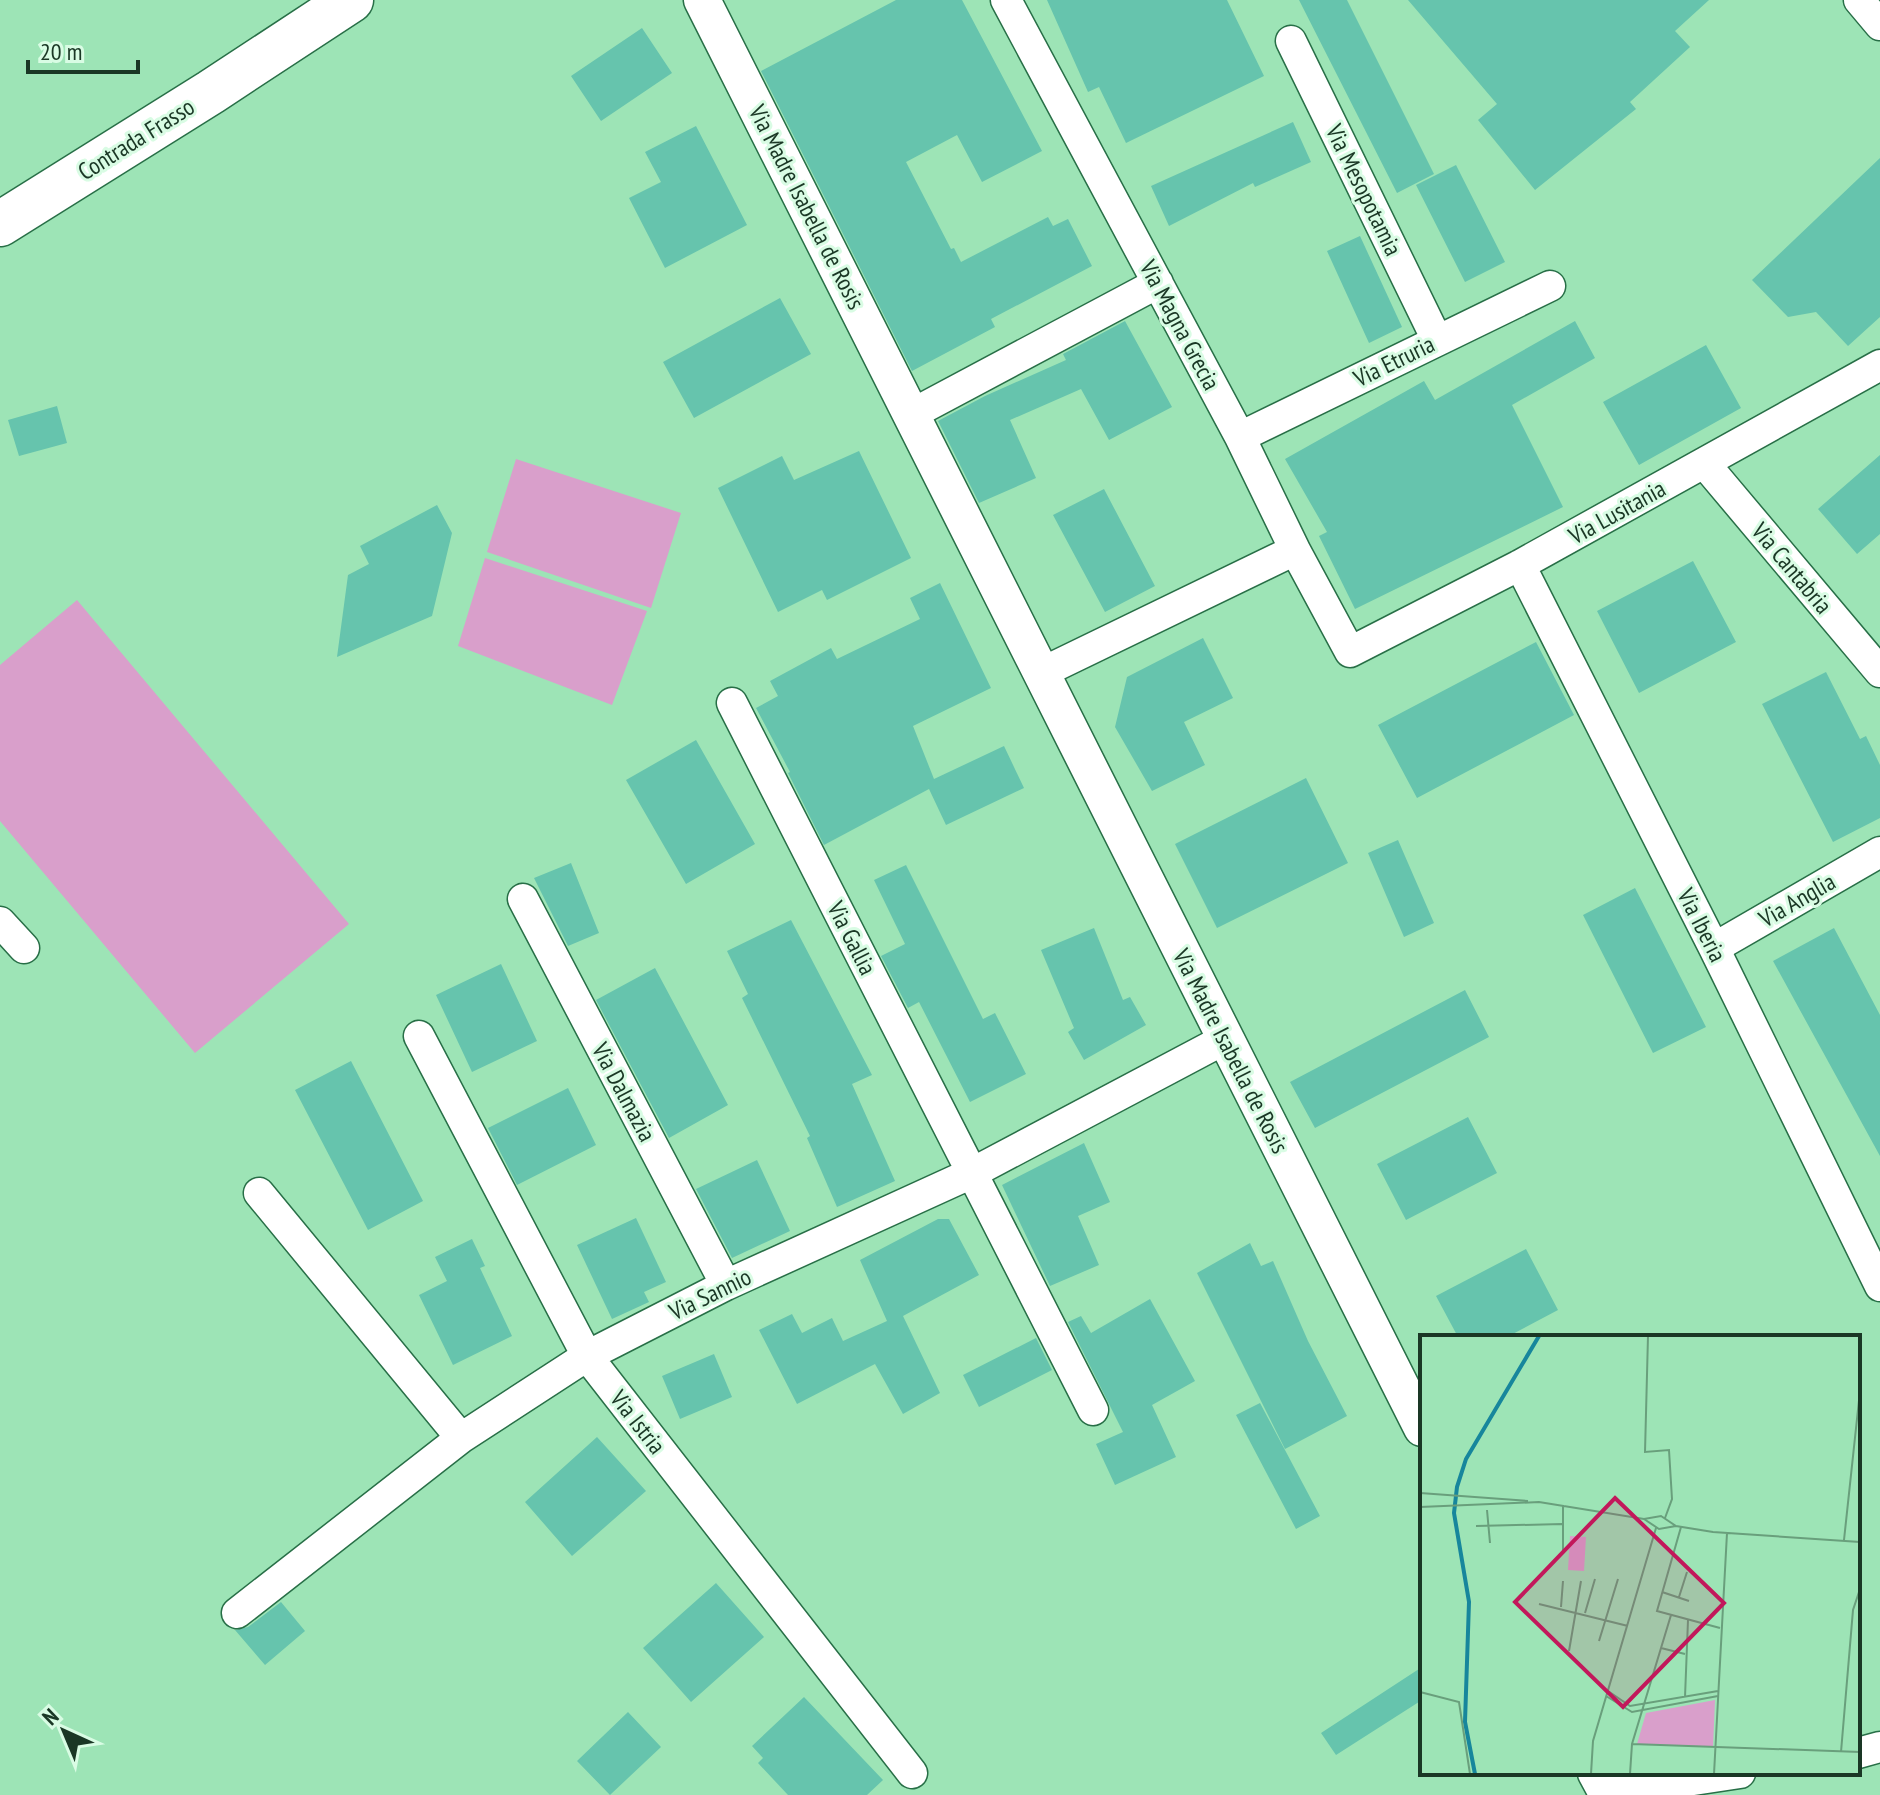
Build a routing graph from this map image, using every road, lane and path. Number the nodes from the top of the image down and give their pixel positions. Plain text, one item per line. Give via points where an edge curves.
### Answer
1 (351, 0) edge
2 (702, 0) edge
3 (1006, 0) edge
4 (1859, 0) edge
5 (1880, 25) edge
6 (1291, 41) dead end
7 (0, 224) edge
8 (1158, 283) junction
9 (1550, 286) dead end
10 (1437, 340) junction
11 (1880, 365) edge
12 (912, 414) junction
13 (1240, 437) junction
14 (1705, 464) junction
15 (1295, 550) junction
16 (1520, 565) junction
17 (1350, 652) joint
18 (1880, 672) edge
19 (1041, 673) junction
20 (732, 703) dead end
21 (1880, 852) edge
22 (523, 899) dead end
23 (0, 922) edge
24 (24, 948) dead end
25 (1714, 948) junction
26 (419, 1036) dead end
27 (1225, 1039) junction
28 (972, 1173) junction
29 (259, 1193) dead end
30 (726, 1285) junction
31 (1880, 1286) edge
32 (587, 1356) junction
33 (1093, 1410) dead end
34 (1420, 1424) edge
35 (461, 1438) junction
36 (237, 1613) dead end
37 (1880, 1747) edge
38 (1860, 1752) edge
39 (912, 1773) dead end
40 (1720, 1775) edge
41 (1603, 1787) edge

1 - 7 main road, Contrada Frasso
2 - 12 street, Via Madre Isabella de Rosis
3 - 8 street, Via Magna Grecia
4 - 5 street
6 - 10 street, Via Mesopotamia
8 - 12 street
8 - 13 street, Via Magna Grecia
9 - 10 street, Via Etruria
10 - 13 street, Via Etruria
11 - 14 street, Via Lusitania
12 - 19 street, Via Madre Isabella de Rosis
13 - 15 street, Via Magna Grecia
14 - 16 street, Via Lusitania
14 - 18 street, Via Cantabria
15 - 17 street, Via Magna Grecia
15 - 19 street
16 - 17 street, Via Lusitania
16 - 25 street, Via Iberia
19 - 27 street, Via Madre Isabella de Rosis
20 - 28 street, Via Gallia
21 - 25 street, Via Anglia
22 - 30 street, Via Dalmazia
23 - 24 street
25 - 31 street, Via Iberia
26 - 32 street, Via Istria
27 - 28 street, Via Sannio
27 - 34 street, Via Madre Isabella de Rosis
28 - 30 street, Via Sannio
28 - 33 street
29 - 35 street
30 - 32 street, Via Sannio
32 - 35 street, Via Sannio
32 - 39 street, Via Istria
35 - 36 street, Via Sannio
37 - 38 street
40 - 41 street

